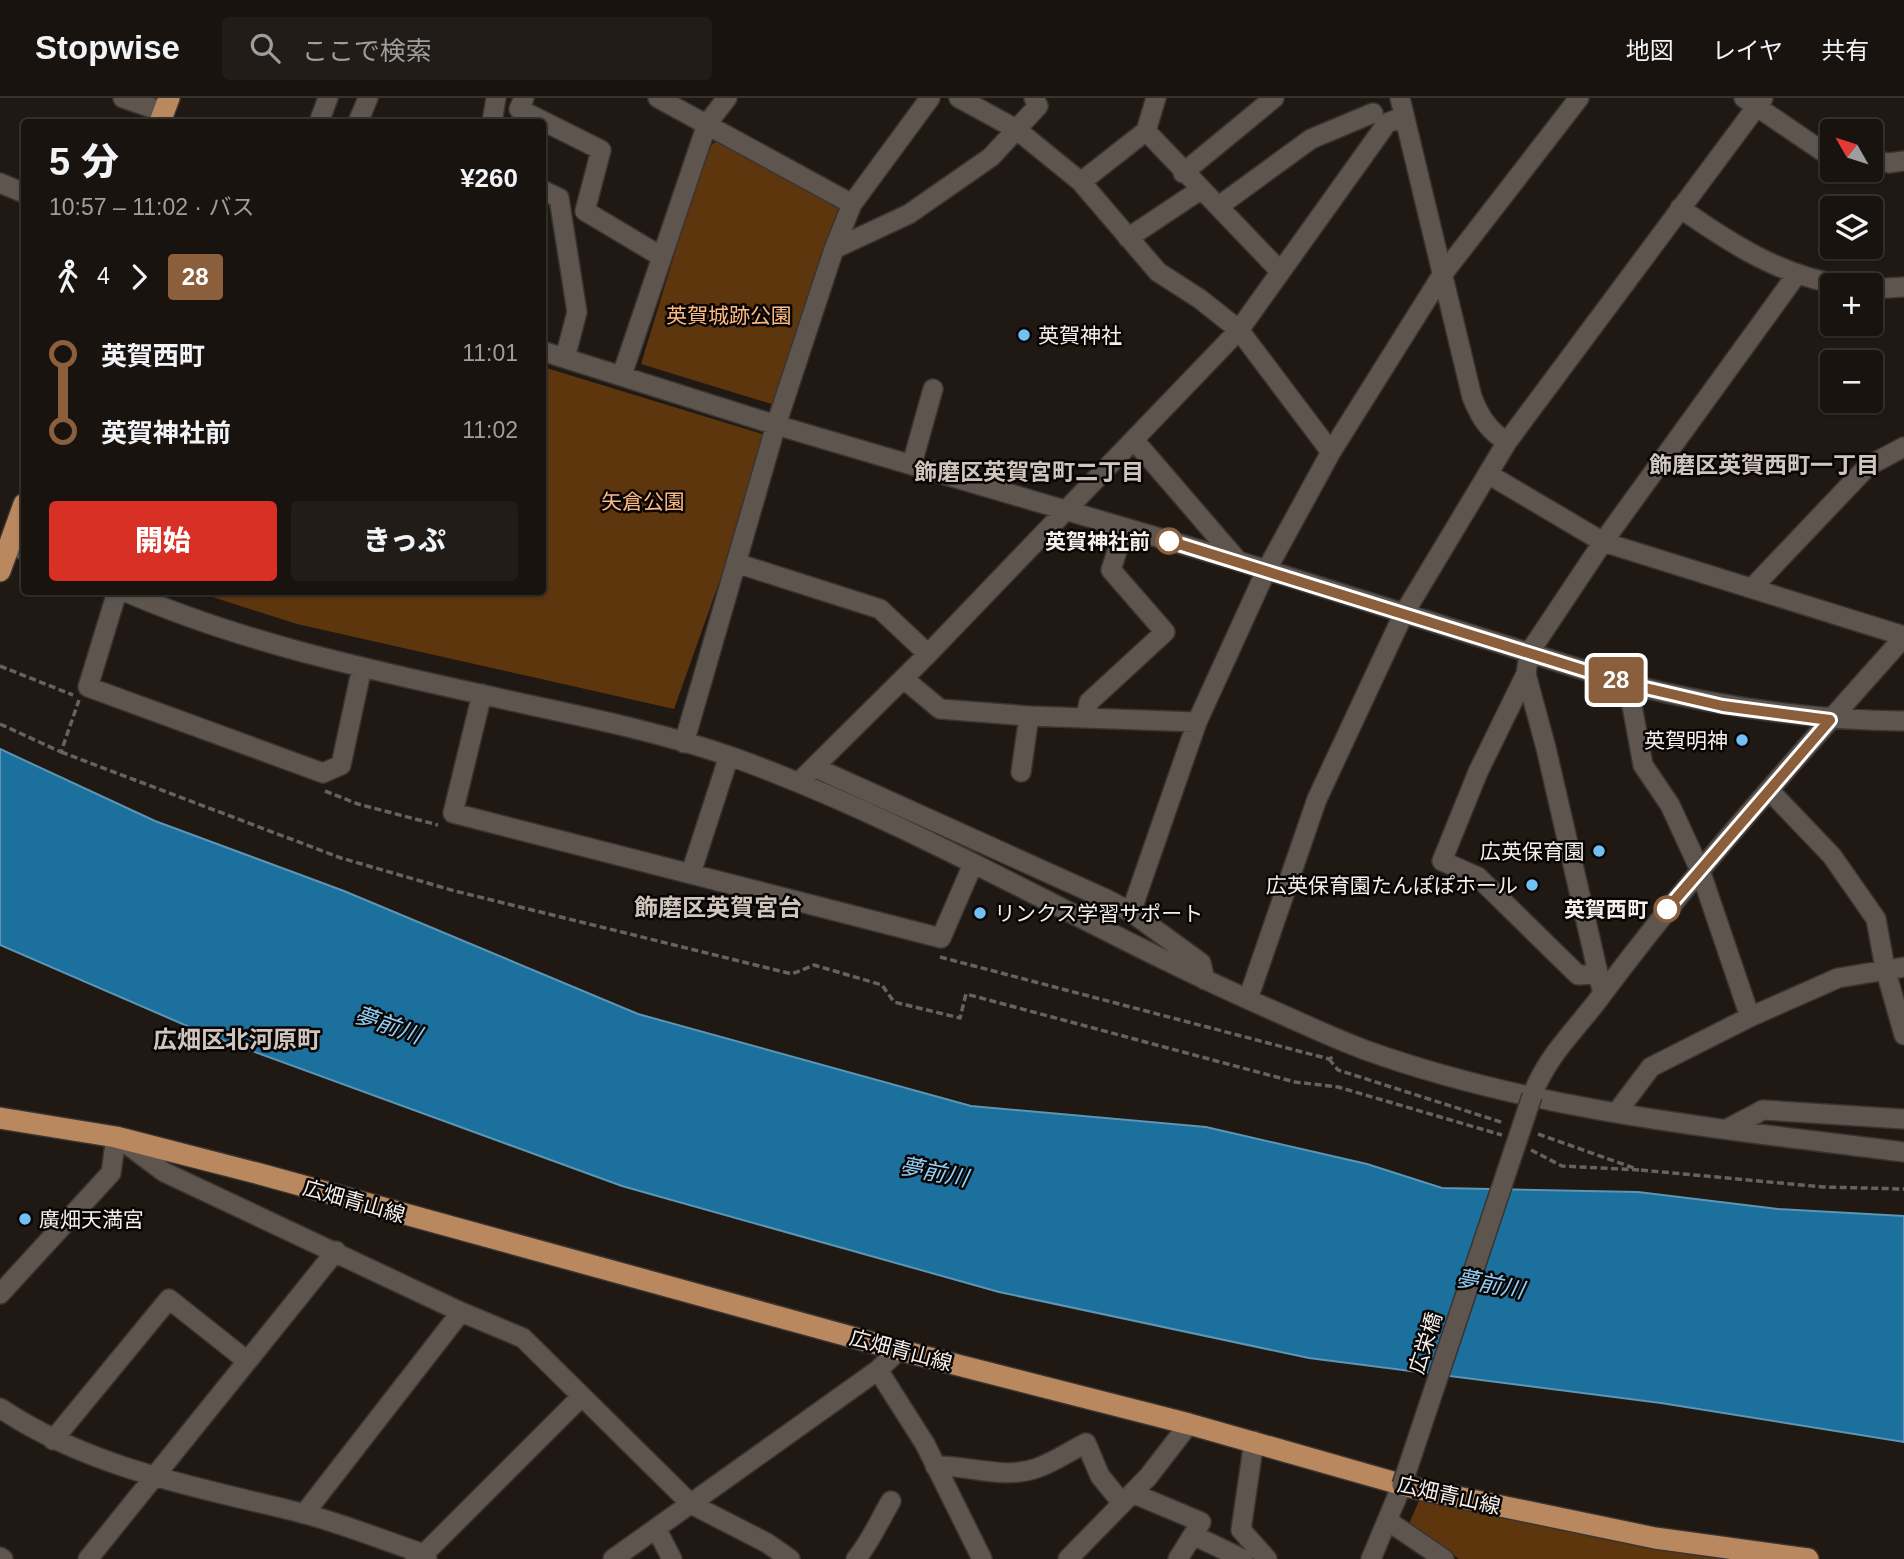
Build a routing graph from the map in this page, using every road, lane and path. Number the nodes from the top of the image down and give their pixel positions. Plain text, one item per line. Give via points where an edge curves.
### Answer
1 (123, 98) edge
2 (328, 98) edge
3 (368, 98) edge
4 (496, 98) edge
5 (524, 98) edge
6 (659, 98) edge
7 (727, 98) edge
8 (930, 98) edge
9 (959, 98) edge
10 (1034, 98) edge
11 (1156, 98) edge
12 (1274, 98) edge
13 (1579, 98) edge
14 (1754, 101) edge
15 (1386, 110) edge
16 (165, 111) edge
17 (320, 119) edge
18 (359, 119) edge
19 (492, 119) edge
20 (539, 119) edge
21 (546, 122) edge
22 (707, 124) junction
23 (1016, 129) junction
24 (1146, 131) junction
25 (1820, 149) edge
26 (1904, 161) edge
27 (1883, 162) edge
28 (1183, 173) junction
29 (1081, 182) junction
30 (1, 189) edge
31 (1200, 190) junction
32 (21, 192) edge
33 (546, 192) edge
34 (852, 204) junction
35 (1219, 206) junction
36 (1680, 208) junction
37 (1128, 238) junction
38 (834, 248) junction
39 (662, 257) junction
40 (1280, 271) junction
41 (1797, 274) junction
42 (1443, 275) junction
43 (1820, 279) edge
44 (1904, 287) edge
45 (1883, 288) edge
46 (1239, 330) junction
47 (546, 352) edge
48 (565, 358) junction
49 (622, 374) junction
50 (933, 389) dead end
51 (776, 425) junction
52 (1134, 440) junction
53 (1507, 442) junction
54 (1904, 447) edge
55 (1331, 452) junction
56 (912, 464) junction
57 (1488, 474) junction
58 (1066, 511) junction
59 (21, 514) edge
60 (1124, 529) junction
61 (1603, 542) junction
62 (12, 545) edge
63 (1238, 561) junction
64 (736, 563) junction
65 (0, 571) edge
66 (1266, 571) junction
67 (1753, 587) junction
68 (116, 595) edge
69 (147, 596) edge
70 (1404, 615) junction
71 (1904, 637) edge
72 (1529, 653) junction
73 (928, 654) junction
74 (362, 667) junction
75 (1526, 674) junction
76 (904, 679) junction
77 (1628, 684) junction
78 (482, 694) junction
79 (80, 698) dead end
80 (1029, 716) junction
81 (1086, 717) junction
82 (1830, 720) junction
83 (1904, 721) edge
84 (1197, 722) junction
85 (0, 724) edge
86 (684, 743) junction
87 (61, 752) junction
88 (729, 756) junction
89 (814, 767) junction
90 (1021, 772) dead end
91 (799, 782) junction
92 (1769, 790) junction
93 (973, 864) junction
94 (1700, 870) junction
95 (691, 873) junction
96 (1131, 912) junction
97 (1894, 968) edge
98 (1596, 974) junction
99 (1205, 980) junction
100 (1604, 993) junction
101 (1248, 999) junction
102 (1750, 1017) junction
103 (1904, 1035) edge
104 (1329, 1059) dead end
105 (1532, 1096) junction
106 (1617, 1112) junction
107 (0, 1118) edge
108 (1904, 1119) edge
109 (1506, 1124) dead end
110 (1727, 1129) junction
111 (1533, 1132) dead end
112 (116, 1137) junction
113 (1510, 1139) dead end
114 (1520, 1144) dead end
115 (1904, 1152) edge
116 (1640, 1170) junction
117 (1904, 1189) edge
118 (336, 1251) junction
119 (0, 1294) edge
120 (461, 1312) junction
121 (899, 1350) junction
122 (246, 1360) junction
123 (878, 1370) junction
124 (581, 1397) junction
125 (0, 1408) edge
126 (1189, 1424) junction
127 (53, 1440) junction
128 (1254, 1441) junction
129 (935, 1466) junction
130 (152, 1478) junction
131 (1402, 1485) junction
132 (1127, 1498) junction
133 (891, 1501) dead end
134 (691, 1504) junction
135 (304, 1514) junction
136 (1388, 1521) junction
137 (657, 1530) junction
138 (1195, 1536) junction
139 (422, 1557) edge
140 (979, 1558) edge
141 (88, 1559) edge
142 (612, 1559) edge
143 (672, 1559) edge
144 (790, 1559) edge
145 (856, 1559) edge
146 (1068, 1559) edge
147 (1178, 1559) edge
148 (1243, 1559) edge
149 (1267, 1559) edge
150 (1371, 1559) edge
151 (1444, 1559) edge
152 (1808, 1559) edge

1 - 16 street
2 - 17 street
3 - 18 street
4 - 19 street
5 - 20 street via 519,109
6 - 22 street
7 - 22 street
8 - 34 street
9 - 23 street
10 - 23 street via 1038,106
11 - 24 street
12 - 28 street
13 - 42 street
14 - 25 street
14 - 36 street
15 - 35 street via 1311,139
15 - 40 street
15 - 42 street
21 - 39 street via 601,150 585,211
22 - 34 street
22 - 39 street
23 - 29 street
23 - 38 street via 991,157 909,214
24 - 28 street
24 - 29 street
26 - 27 street
28 - 31 street
29 - 37 street
30 - 32 street
31 - 35 street
31 - 37 street
33 - 48 street via 559,198 577,312
34 - 38 street
35 - 40 street
36 - 41 street via 1734,246
36 - 53 street
37 - 46 street via 1158,272
38 - 51 street
39 - 49 street
40 - 46 street
41 - 43 street
41 - 61 street
42 - 53 street via 1479,416
42 - 55 street
44 - 45 street
46 - 52 street
46 - 55 street
47 - 48 street
48 - 49 street
49 - 51 street
50 - 56 street
51 - 56 street
51 - 64 street
52 - 58 street
52 - 63 street
53 - 57 street
54 - 67 street via 1868,466
55 - 66 street
56 - 58 street
57 - 61 street
57 - 70 street
58 - 60 street
58 - 73 street
59 - 62 main road
60 - 63 street
60 - 81 street via 1111,570 1165,632 1089,702
61 - 67 street
61 - 72 street
62 - 65 main road
63 - 66 street
64 - 73 street via 880,609
64 - 86 street
66 - 70 street
66 - 84 street
67 - 71 street
68 - 74 street via 88,687 323,773 341,765
69 - 74 street via 237,631
70 - 72 street
70 - 101 street via 1317,799
71 - 82 street, 広栄橋
72 - 75 street
72 - 77 street
73 - 76 street
74 - 78 street
75 - 98 street
75 - 98 street via 1478,772 1442,861 1478,877 1578,975
76 - 80 street via 940,709
76 - 89 street
77 - 82 street via 1723,706
77 - 94 street via 1643,765 1670,804
78 - 86 street
78 - 95 street via 453,813
79 - 87 path
80 - 81 street
80 - 90 street
81 - 84 street
82 - 83 street
82 - 92 street, 広栄橋
84 - 96 street
85 - 87 path
86 - 88 street
87 - 113 path via 341,858 455,891 792,974 814,965 882,985 894,1002 960,1018 966,994 1295,1082 1338,1087
88 - 91 street
88 - 95 street
89 - 91 street
89 - 96 street
91 - 93 street
92 - 94 street, 広栄橋
92 - 97 street via 1832,856 1876,919
93 - 95 street via 941,938
93 - 99 street
94 - 100 street, 広栄橋 via 1645,934
94 - 102 street
96 - 99 street via 1201,963
97 - 102 street via 1838,978
97 - 103 street
98 - 100 street
99 - 101 street
100 - 105 street, 広栄橋 via 1558,1046
101 - 105 street via 1386,1057
102 - 106 street via 1651,1067
104 - 109 path via 1338,1070
105 - 106 street
105 - 131 street, 広栄橋, bridge
106 - 110 street
107 - 112 main road, 広畑青山線
108 - 110 street via 1763,1111
110 - 115 street
111 - 116 path
112 - 118 street via 164,1172
112 - 119 street via 111,1173
112 - 121 main road, 広畑青山線
114 - 116 path via 1562,1166
116 - 117 path via 1823,1187
118 - 120 street
118 - 122 street
120 - 124 street via 523,1338
120 - 135 street
121 - 123 street
121 - 126 main road, 広畑青山線
122 - 127 street via 169,1299
122 - 130 street
123 - 129 street
123 - 134 street
124 - 134 street
124 - 139 street
125 - 127 street
126 - 128 main road, 広畑青山線
126 - 132 street
127 - 130 street
128 - 131 main road, 広畑青山線
128 - 149 street via 1241,1530
129 - 132 street via 1027,1470 1086,1443 1100,1476
129 - 140 street
130 - 135 street
130 - 141 street
131 - 136 street, 広栄橋
131 - 152 main road, 広畑青山線 via 1655,1538
132 - 138 street via 1201,1522
132 - 146 street
133 - 145 street via 870,1543
134 - 137 street
134 - 144 street
135 - 139 street
136 - 150 street, 広栄橋
136 - 151 street
137 - 142 street
137 - 143 street
138 - 147 street
138 - 148 street

